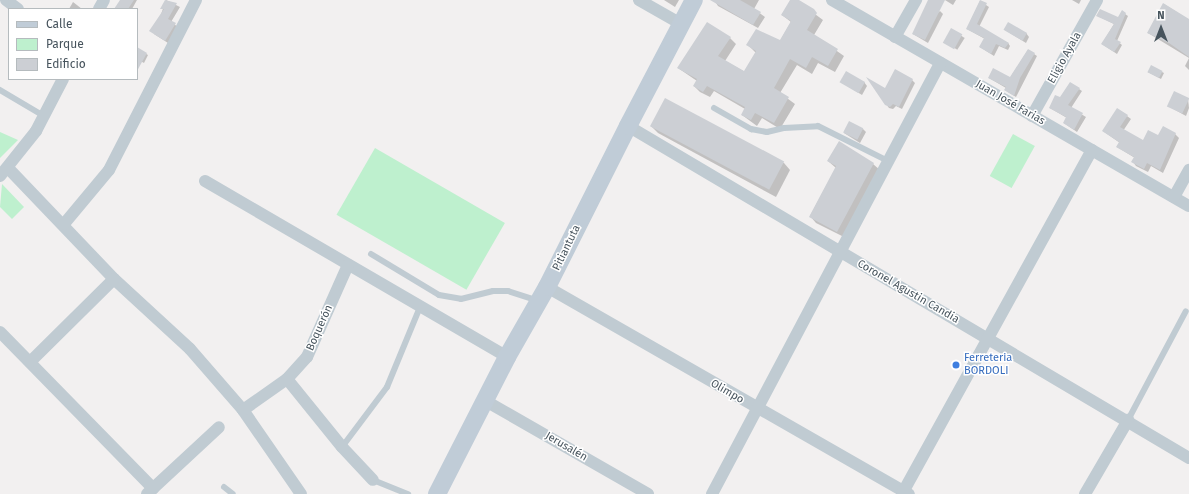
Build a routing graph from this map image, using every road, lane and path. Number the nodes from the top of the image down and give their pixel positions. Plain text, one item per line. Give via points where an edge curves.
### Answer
1 (6, 0) edge
2 (196, 0) edge
3 (639, 0) edge
4 (694, 0) edge
5 (832, 0) edge
6 (916, 0) edge
7 (1097, 0) edge
8 (17, 8) edge
9 (681, 24) junction
10 (895, 37) junction
11 (940, 63) junction
12 (62, 80) edge
13 (0, 90) edge
14 (714, 108) dead end
15 (44, 116) junction
16 (1032, 116) junction
17 (628, 126) junction
18 (1092, 150) junction
19 (888, 161) junction
20 (1189, 170) edge
21 (4, 172) edge
22 (205, 181) dead end
23 (1174, 197) junction
24 (1189, 206) edge
25 (64, 224) junction
26 (840, 252) junction
27 (371, 254) dead end
28 (348, 266) junction
29 (114, 279) junction
30 (543, 294) junction
31 (420, 307) junction
32 (1186, 311) dead end
33 (0, 332) edge
34 (988, 338) junction
35 (507, 357) junction
36 (30, 362) junction
37 (287, 378) junction
38 (484, 400) junction
39 (756, 409) junction
40 (243, 410) junction
41 (1128, 420) junction
42 (219, 428) dead end
43 (342, 447) junction
44 (1189, 458) edge
45 (373, 480) joint
46 (224, 487) dead end
47 (150, 491) edge
48 (296, 492) edge
49 (905, 493) edge
50 (233, 494) edge
51 (408, 494) edge
52 (437, 494) edge
53 (648, 494) edge
54 (712, 494) edge
55 (1085, 494) edge

1 - 8 street
2 - 25 street via 109,170
3 - 9 street
4 - 9 street, Pitiantuta
5 - 10 street, Juan José Farias
6 - 10 street
7 - 16 street, Eligio Ayala
9 - 17 street, Pitiantuta
10 - 11 street, Juan José Farias
11 - 16 street, Juan José Farias
11 - 19 street
12 - 15 street
13 - 15 lane
14 - 19 lane via 751,129 767,132 818,126
15 - 21 street
16 - 18 street, Juan José Farias
17 - 26 street, Coronel Agustin Candia
17 - 30 street, Pitiantuta
18 - 23 street, Juan José Farias
18 - 34 street
19 - 26 street
20 - 23 street
21 - 25 street
22 - 28 street
23 - 24 street, Juan José Farias
25 - 29 street
26 - 34 street, Coronel Agustin Candia
26 - 39 street
27 - 30 lane via 439,295 461,299 493,291
28 - 31 street
28 - 37 street, Boquerón via 307,357
29 - 36 street
29 - 40 street via 190,349
30 - 35 street, Pitiantuta
30 - 39 street, Olimpo
31 - 35 street
31 - 43 lane via 387,387
32 - 41 lane
33 - 36 street
34 - 41 street, Coronel Agustin Candia
34 - 49 street
35 - 38 street, Pitiantuta
36 - 47 street
37 - 40 street, Boquerón
37 - 43 street
38 - 52 street, Pitiantuta
38 - 53 street, Jerusalén
39 - 49 street, Olimpo
39 - 54 street
40 - 48 street
41 - 44 street, Coronel Agustin Candia
41 - 55 street
42 - 47 street
43 - 45 street
45 - 51 lane
46 - 50 lane

